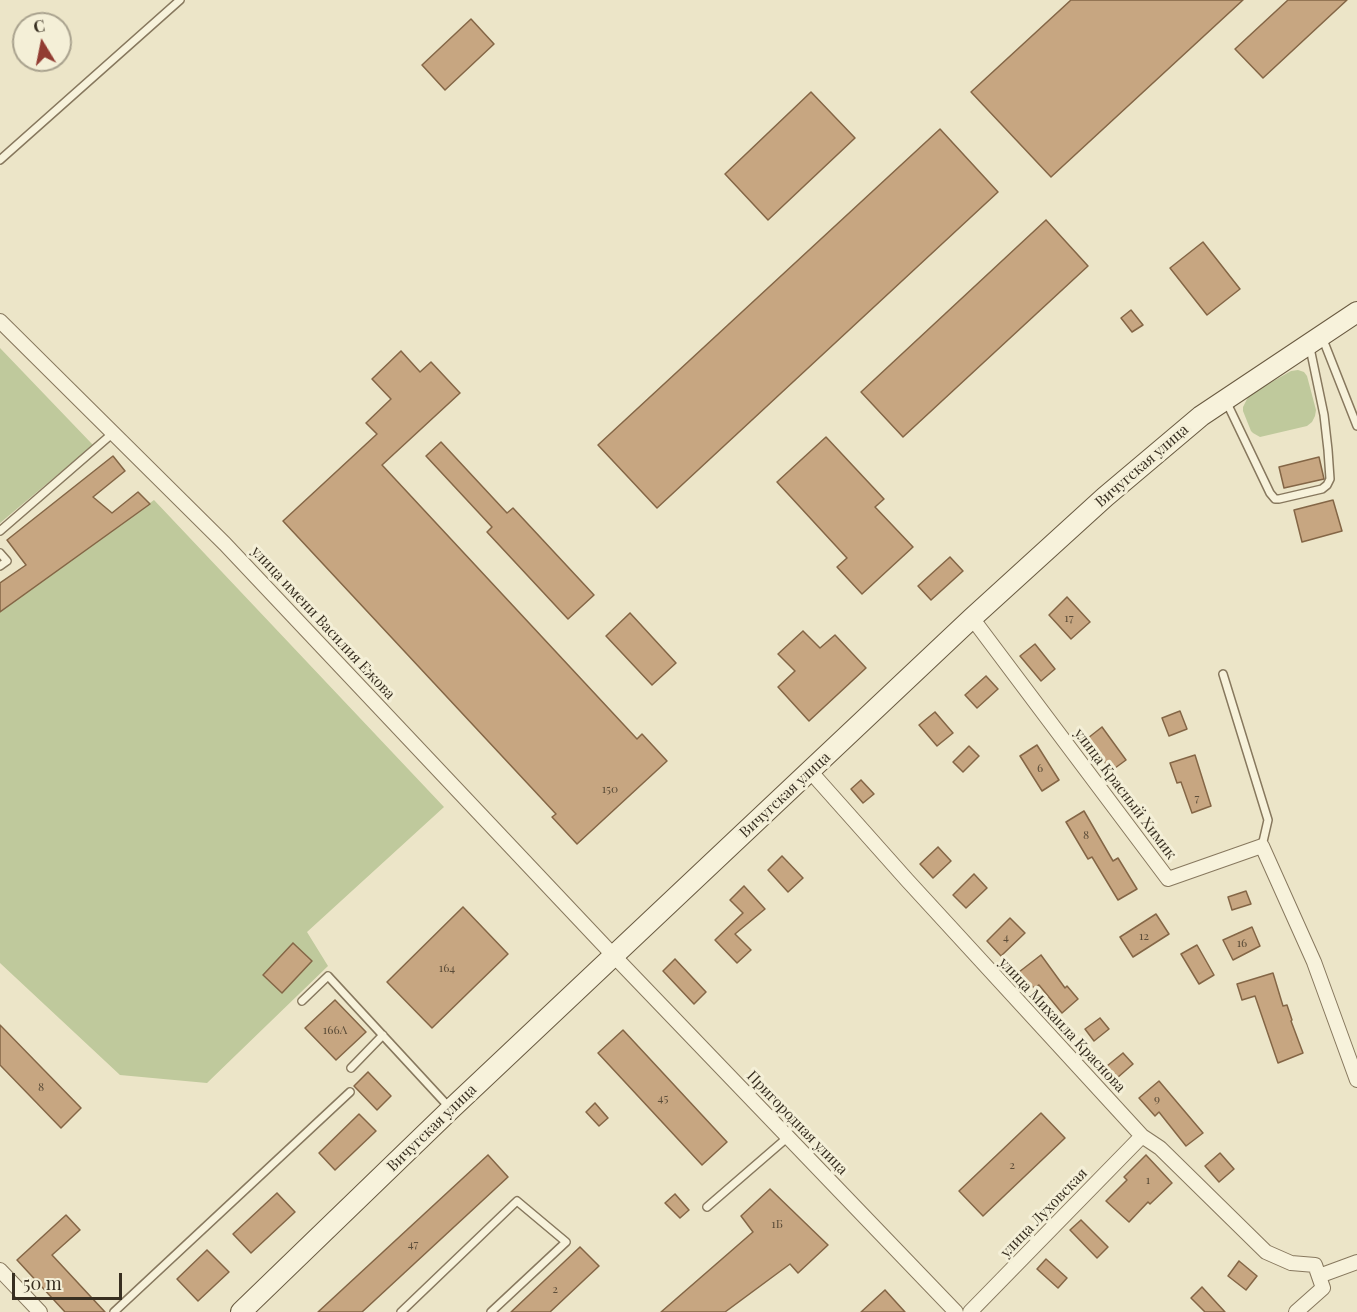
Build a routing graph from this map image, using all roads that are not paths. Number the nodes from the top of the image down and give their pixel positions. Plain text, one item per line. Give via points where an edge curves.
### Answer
1 (180, 0) edge
2 (0, 160) edge
3 (1357, 312) edge
4 (0, 321) edge
5 (1315, 339) junction
6 (1225, 398) junction
7 (1357, 426) edge
8 (112, 433) junction
9 (0, 531) edge
10 (0, 553) edge
11 (0, 566) edge
12 (972, 618) junction
13 (1223, 674) dead end
14 (810, 771) junction
15 (1262, 846) junction
16 (614, 956) junction
17 (302, 1001) dead end
18 (383, 1035) junction
19 (351, 1068) dead end
20 (1357, 1080) edge
21 (350, 1092) dead end
22 (451, 1109) junction
23 (1142, 1136) junction
24 (788, 1137) junction
25 (707, 1207) dead end
26 (1357, 1262) edge
27 (0, 1270) edge
28 (1317, 1271) junction
29 (40, 1312) edge
30 (114, 1312) edge
31 (241, 1312) edge
32 (401, 1312) edge
33 (491, 1312) edge
34 (956, 1312) edge
35 (970, 1312) edge
36 (1296, 1312) edge

1 - 2 lane
3 - 5 main road, Вичугская улица
4 - 8 street, улица имени Василия Ежова
5 - 6 main road, Вичугская улица
5 - 6 lane via 1330,479 1322,489 1275,499
5 - 7 lane
6 - 12 main road, Вичугская улица via 1123,482
8 - 9 lane
8 - 16 street, улица имени Василия Ежова via 225,544
10 - 11 lane via 8,561
12 - 14 main road, Вичугская улица
12 - 15 street, улица Красный Химик via 1168,879
13 - 15 lane via 1268,820
14 - 16 main road, Вичугская улица
14 - 23 street, улица Михаила Краснова
15 - 20 street via 1314,962
16 - 22 main road, Вичугская улица
16 - 24 street, Пригородная улица
17 - 18 lane via 328,976
18 - 19 lane
18 - 22 lane
21 - 30 lane
22 - 31 main road, Вичугская улица
23 - 28 street, улица Михаила Краснова via 1160,1148 1266,1251
23 - 35 street, улица Луховская
24 - 25 lane
24 - 34 street, Пригородная улица
26 - 28 street
27 - 29 street
28 - 36 street via 1323,1288
32 - 33 lane via 517,1201 566,1242

